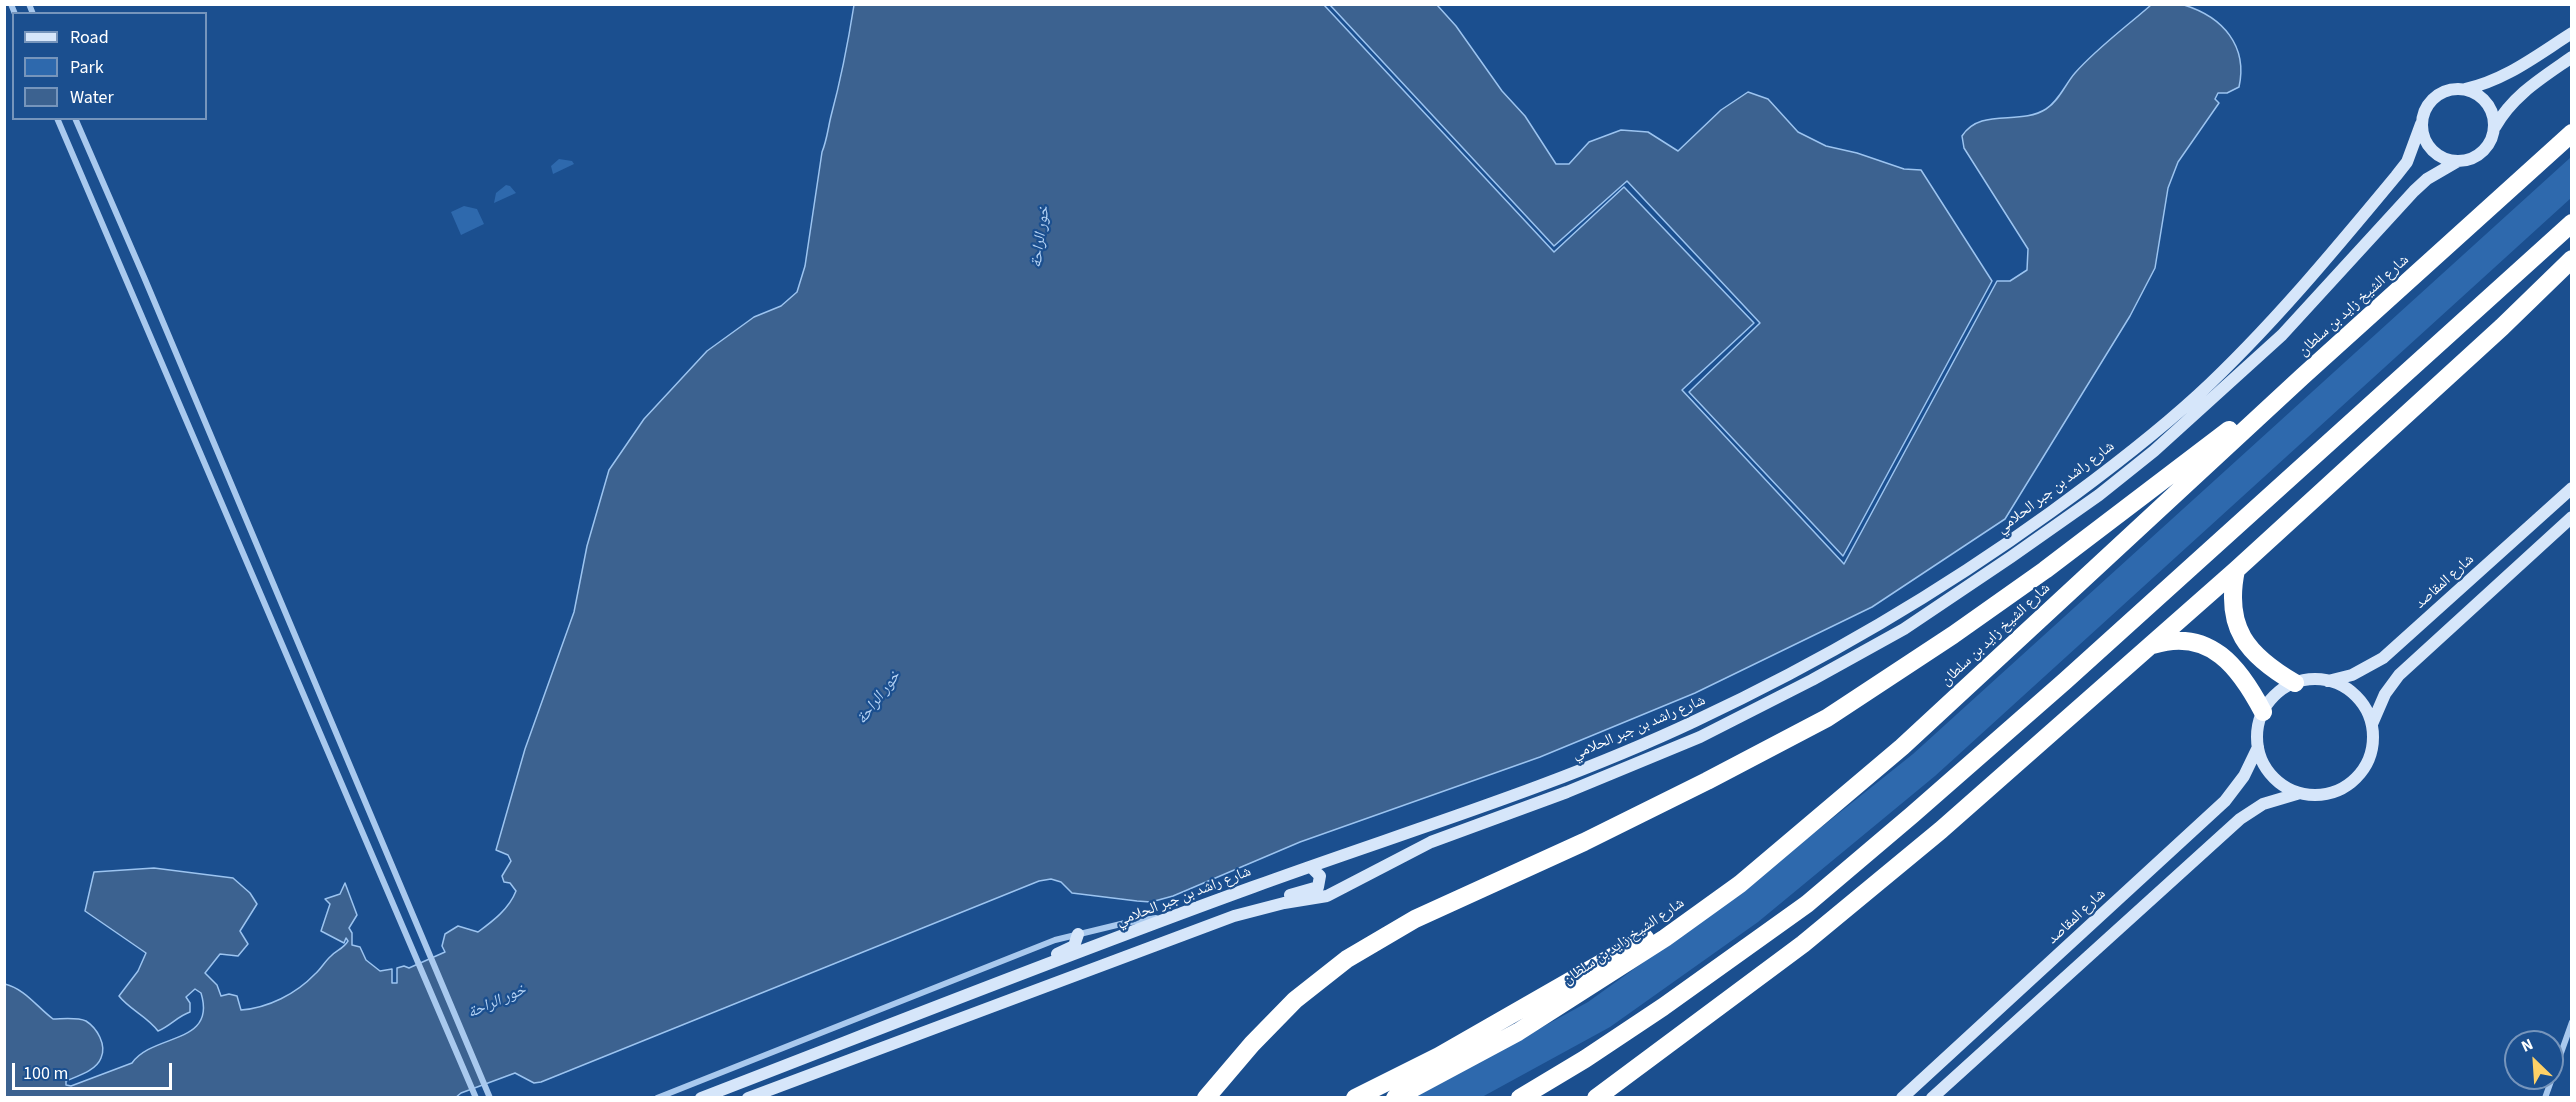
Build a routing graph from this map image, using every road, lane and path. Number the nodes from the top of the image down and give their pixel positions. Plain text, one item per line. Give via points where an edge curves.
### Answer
1 (2571, 33) edge
2 (2571, 57) edge
3 (2465, 89) junction
4 (58, 120) edge
5 (76, 120) edge
6 (2421, 124) junction
7 (2494, 128) junction
8 (2571, 133) edge
9 (2458, 161) junction
10 (2571, 223) edge
11 (2571, 259) edge
12 (2303, 376) junction
13 (2571, 488) edge
14 (2571, 517) edge
15 (2236, 570) junction
16 (2151, 645) junction
17 (2328, 681) junction
18 (2295, 683) junction
19 (2263, 712) junction
20 (2372, 724) junction
21 (2258, 747) junction
22 (2300, 793) junction
23 (1311, 867) junction
24 (1740, 884) junction
25 (1257, 910) junction
26 (1180, 914) junction
27 (1078, 934) junction
28 (1023, 975) junction
29 (2571, 1022) edge
30 (476, 1098) edge
31 (490, 1098) edge
32 (657, 1098) edge
33 (701, 1098) edge
34 (748, 1098) edge
35 (1206, 1098) edge
36 (1355, 1098) edge
37 (1395, 1098) edge
38 (1520, 1098) edge
39 (1596, 1098) edge
40 (1902, 1098) edge
41 (1932, 1098) edge
42 (2546, 1098) edge

1 - 3 main road via 2506,75
2 - 7 main road via 2518,95
3 - 6 main road via 2452,88 2440,93 2423,112
3 - 7 main road via 2475,92 2490,107
4 - 30 street
5 - 31 street
6 - 9 main road via 2428,146 2446,160
6 - 23 main road, شارع راشد بن جبر الحلامي via 2407,162 2396,176 2232,361 2144,441 2003,547 1841,647 1693,722 1559,778
7 - 9 main road via 2486,148
8 - 12 highway, شارع الشيخ زايد بن سلطان
9 - 25 main road, شارع راشد بن جبر الحلامي via 2421,185 2282,335 2154,451 2011,558 1904,629 1700,737 1431,842 1327,896
10 - 38 highway via 2047,697 1807,904 1663,1007
11 - 15 highway
12 - 24 highway, شارع الشيخ زايد بن سلطان via 1902,747
12 - 35 highway via 2036,577 1827,718 1707,782 1415,919 1347,959 1295,1000
13 - 17 main road, شارع المقاصد via 2383,658 2352,675
14 - 20 main road via 2399,675 2385,694
15 - 16 highway
15 - 18 highway via 2235,614 2245,641 2268,668
16 - 19 highway via 2173,640 2206,645 2240,673
16 - 39 highway via 1868,892
17 - 18 main road
17 - 20 main road via 2356,696
18 - 19 main road via 2279,692
19 - 21 main road
20 - 22 main road via 2371,753 2355,779 2330,793
21 - 22 main road via 2268,771
21 - 40 main road, شارع المقاصد via 2244,776 2213,812
22 - 41 main road via 2263,804 2240,819
23 - 25 main road via 1320,876 1318,887 1267,901
23 - 26 main road, شارع راشد بن جبر الحلامي
24 - 36 highway via 1449,1051
24 - 37 highway, شارع الشيخ زايد بن سلطان via 1665,938 1527,1027
25 - 34 main road, شارع راشد بن جبر الحلامي
26 - 27 street
26 - 28 main road, شارع راشد بن جبر الحلامي
27 - 28 main road via 1074,946 1037,963
27 - 32 street
28 - 33 main road, شارع راشد بن جبر الحلامي
29 - 42 street

